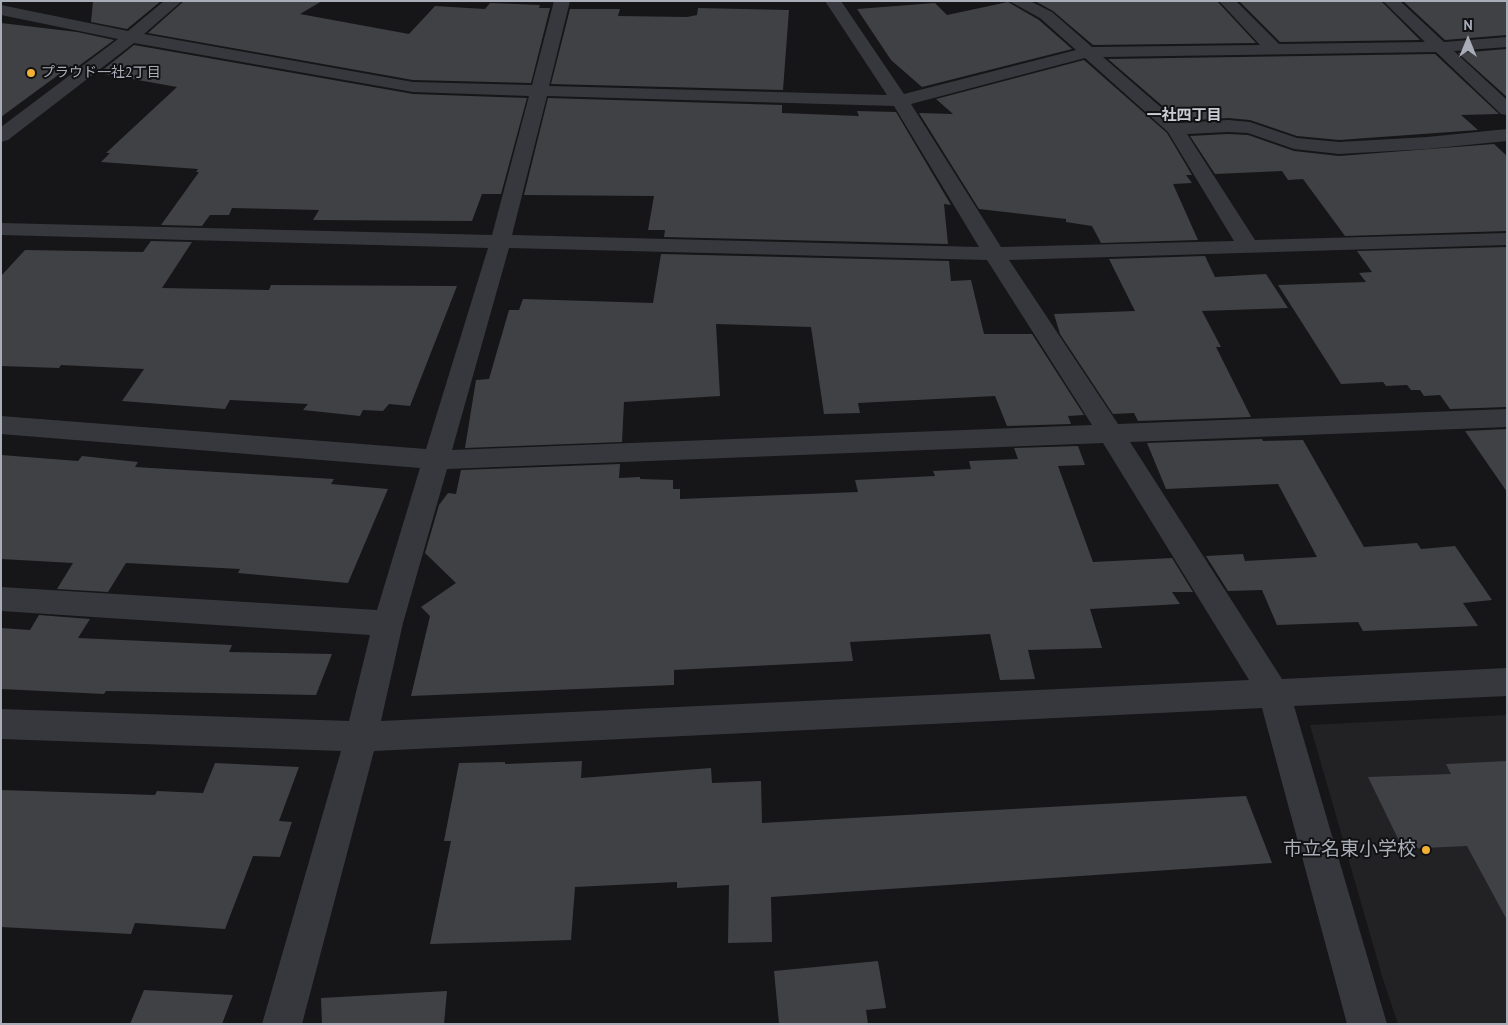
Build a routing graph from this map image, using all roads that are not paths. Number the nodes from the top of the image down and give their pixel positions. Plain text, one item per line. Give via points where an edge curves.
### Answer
1 (174, 1) edge
2 (562, 1) edge
3 (833, 1) edge
4 (1017, 1) edge
5 (1227, 1) edge
6 (1391, 1) edge
7 (1, 10) edge
8 (131, 37) junction
9 (1507, 42) edge
10 (1439, 47) junction
11 (1274, 49) junction
12 (1088, 52) junction
13 (537, 91) junction
14 (900, 101) junction
15 (1507, 110) edge
16 (1175, 129) junction
17 (1507, 135) edge
18 (1, 136) edge
19 (1, 229) edge
20 (1507, 239) edge
21 (500, 243) junction
22 (1249, 248) junction
23 (994, 254) junction
24 (1507, 418) edge
25 (1, 425) edge
26 (1111, 434) junction
27 (437, 460) junction
28 (1, 599) edge
29 (388, 623) junction
30 (1507, 682) edge
31 (1274, 693) junction
32 (1, 724) edge
33 (361, 737) junction
34 (282, 1024) edge
35 (1367, 1024) edge

1 - 8 street
2 - 13 street
3 - 14 street
4 - 12 street via 1046,15
5 - 11 street
6 - 10 street
7 - 8 street
8 - 13 street via 413,87
8 - 18 street
9 - 10 street
10 - 11 street
10 - 15 street
11 - 12 street
12 - 14 street
12 - 16 street
13 - 14 street
13 - 21 street
14 - 23 street
16 - 17 street via 1228,126 1294,143 1338,148
16 - 22 street
19 - 21 street
20 - 22 street
21 - 23 street
21 - 27 street
22 - 23 street
23 - 26 street
24 - 26 street
25 - 27 street
26 - 27 street
26 - 31 street
27 - 29 street
28 - 29 street
29 - 33 street
30 - 31 street
31 - 33 street
31 - 35 street
32 - 33 street
33 - 34 street

